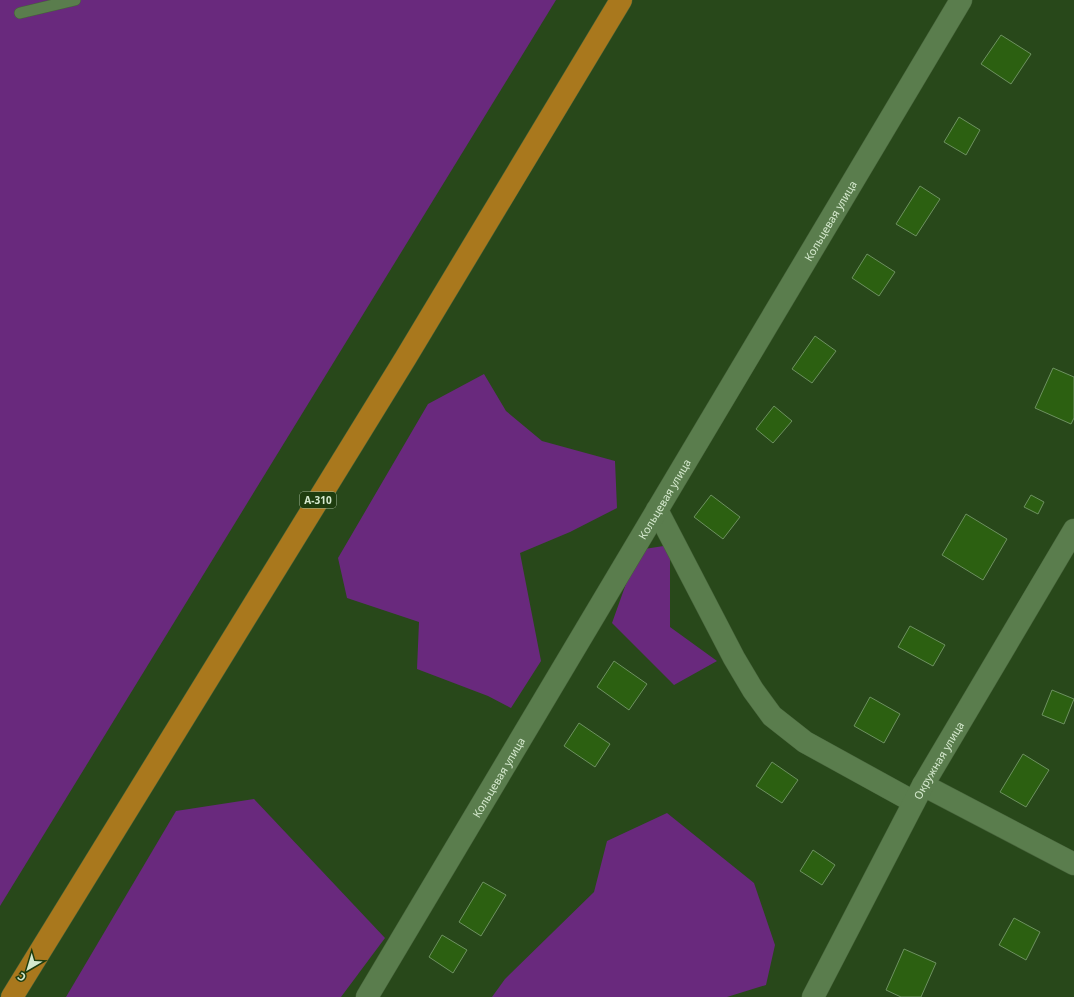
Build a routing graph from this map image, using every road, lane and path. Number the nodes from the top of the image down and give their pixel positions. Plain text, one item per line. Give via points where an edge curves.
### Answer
1 (75, 0) edge
2 (621, 0) edge
3 (961, 0) edge
4 (20, 13) dead end
5 (657, 510) junction
6 (1074, 530) edge
7 (919, 793) junction
8 (1074, 864) edge
9 (12, 997) edge
10 (367, 997) edge
11 (813, 997) edge

1 - 4 lane
2 - 9 highway, А-310 via 405,360
3 - 5 street, Кольцевая улица
5 - 7 street via 734,658 772,716 805,742
5 - 10 street, Кольцевая улица
6 - 7 street, Окружная улица
7 - 8 street
7 - 11 street, Окружная улица

